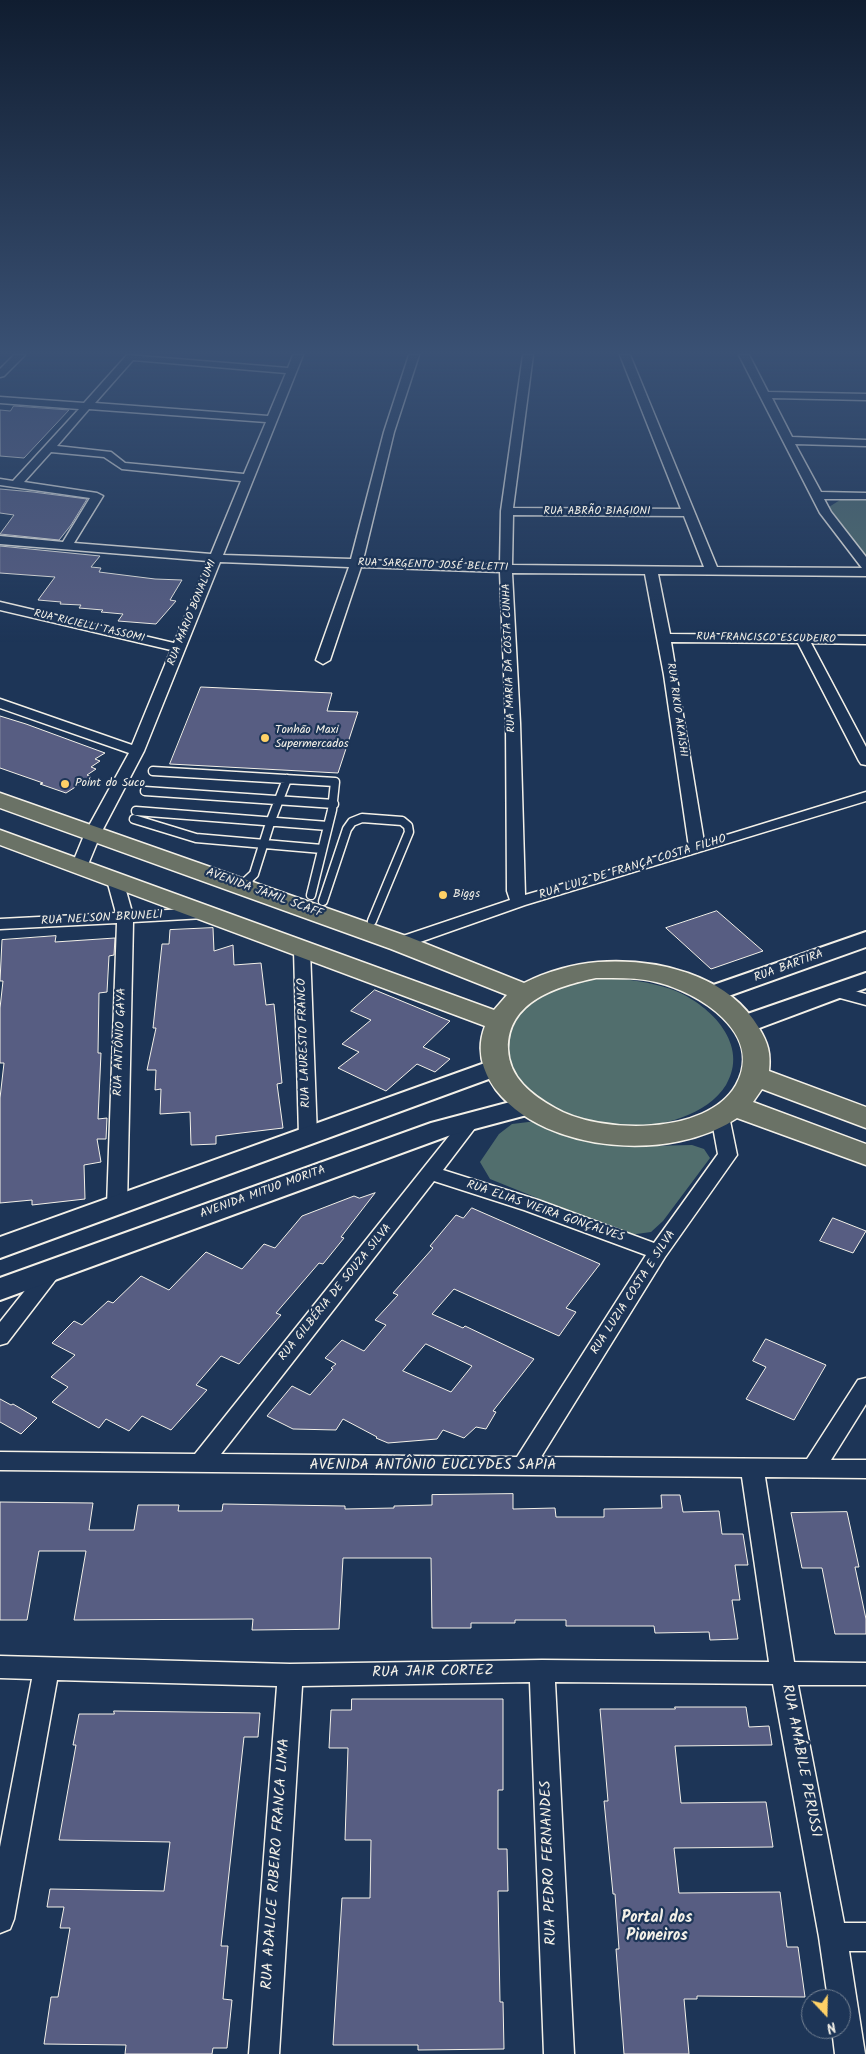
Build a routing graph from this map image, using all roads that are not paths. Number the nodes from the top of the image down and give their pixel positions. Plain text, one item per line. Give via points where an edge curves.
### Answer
1 (46, 451) edge
2 (77, 451) edge
3 (259, 451) edge
4 (385, 451) edge
5 (516, 451) edge
6 (663, 451) edge
7 (794, 451) edge
8 (248, 478) junction
9 (0, 482) edge
10 (17, 483) junction
11 (816, 495) junction
12 (866, 496) edge
13 (508, 512) junction
14 (687, 513) junction
15 (0, 540) edge
16 (66, 546) junction
17 (215, 558) junction
18 (356, 563) junction
19 (866, 564) edge
20 (506, 569) junction
21 (651, 571) junction
22 (712, 571) junction
23 (866, 572) edge
24 (0, 606) edge
25 (665, 638) junction
26 (802, 639) junction
27 (866, 640) edge
28 (178, 648) junction
29 (323, 660) dead end
30 (0, 703) edge
31 (136, 751) junction
32 (866, 761) edge
33 (153, 771) dead end
34 (288, 779) junction
35 (145, 791) dead end
36 (866, 796) edge
37 (0, 800) edge
38 (278, 801) junction
39 (334, 804) junction
40 (270, 822) junction
41 (328, 826) junction
42 (93, 833) junction
43 (0, 837) edge
44 (264, 845) junction
45 (697, 849) junction
46 (322, 850) junction
47 (78, 867) junction
48 (115, 880) junction
49 (241, 886) junction
50 (311, 895) dead end
51 (323, 902) dead end
52 (519, 902) junction
53 (204, 913) junction
54 (125, 917) junction
55 (372, 921) dead end
56 (0, 924) edge
57 (866, 939) edge
58 (400, 943) junction
59 (302, 950) junction
60 (866, 980) edge
61 (835, 991) junction
62 (526, 993) junction
63 (711, 994) junction
64 (866, 1000) edge
65 (499, 1022) junction
66 (745, 1024) junction
67 (496, 1067) junction
68 (754, 1076) junction
69 (529, 1106) junction
70 (727, 1111) junction
71 (866, 1118) edge
72 (472, 1120) junction
73 (308, 1136) junction
74 (866, 1156) edge
75 (431, 1174) junction
76 (116, 1206) junction
77 (0, 1248) edge
78 (658, 1252) junction
79 (53, 1269) junction
80 (0, 1289) edge
81 (0, 1337) edge
82 (866, 1386) edge
83 (0, 1461) edge
84 (200, 1464) junction
85 (523, 1466) junction
86 (752, 1469) junction
87 (813, 1469) junction
88 (866, 1469) edge
89 (0, 1666) edge
90 (47, 1667) junction
91 (542, 1672) junction
92 (783, 1673) junction
93 (866, 1674) edge
94 (290, 1675) junction
95 (0, 1919) edge
96 (833, 1937) junction
97 (866, 1937) edge
98 (264, 2054) edge
99 (559, 2054) edge
100 (850, 2054) edge

1 - 10 street
2 - 8 street via 107,454 122,466
3 - 8 street, RUA MÁRIO BONALUMI
4 - 18 street
5 - 13 street, RUA MARIA DA COSTA CUNHA
6 - 14 street
7 - 11 street
8 - 17 street, RUA MÁRIO BONALUMI
9 - 10 street
10 - 16 street via 97,496
11 - 12 street
11 - 19 street
13 - 14 street, RUA ABRÃO BIAGIONI
13 - 20 street, RUA MARIA DA COSTA CUNHA
14 - 22 street
15 - 16 street, RUA SARGENTO JOSÉ BELETTI
16 - 17 street, RUA SARGENTO JOSÉ BELETTI
17 - 18 street, RUA SARGENTO JOSÉ BELETTI
17 - 28 street, RUA MÁRIO BONALUMI
18 - 20 street, RUA SARGENTO JOSÉ BELETTI
18 - 29 street
20 - 21 street, RUA SARGENTO JOSÉ BELETTI
20 - 52 street, RUA MARIA DA COSTA CUNHA via 513,723 515,891
21 - 22 street, RUA SARGENTO JOSÉ BELETTI
21 - 25 street, RUA RIKIO AKAISHI
22 - 23 street, RUA SARGENTO JOSÉ BELETTI
24 - 28 street, RUA RICIELLI TASSOMI
25 - 26 street, RUA FRANCISCO ESCUDEIRO
25 - 45 street, RUA RIKIO AKAISHI
26 - 27 street, RUA FRANCISCO ESCUDEIRO
26 - 32 street
28 - 31 street, RUA MÁRIO BONALUMI
30 - 31 street
31 - 42 street, RUA MÁRIO BONALUMI
33 - 34 lane
34 - 38 lane
34 - 39 lane via 335,782
35 - 38 lane
36 - 45 street, RUA LUIZ DE FRANÇA COSTA FILHO
37 - 42 main road, AVENIDA JAMIL SCAFF
38 - 39 lane
38 - 40 lane
39 - 41 lane
40 - 41 lane
40 - 44 lane
40 - 44 lane via 135,815 196,838
41 - 46 lane
42 - 47 street, RUA MÁRIO BONALUMI
42 - 49 main road, AVENIDA JAMIL SCAFF
43 - 47 main road
44 - 46 lane
44 - 49 lane via 254,874
45 - 52 street, RUA LUIZ DE FRANÇA COSTA FILHO
46 - 50 lane
47 - 48 main road
48 - 53 main road
48 - 54 street, RUA ANTÔNIO GAYA
49 - 58 main road, AVENIDA JAMIL SCAFF
51 - 55 lane via 352,822 362,818 402,821 410,832
52 - 58 street, RUA LUIZ DE FRANÇA COSTA FILHO
53 - 54 street, RUA NELSON BRUNELI
53 - 59 main road
54 - 56 street, RUA NELSON BRUNELI
54 - 76 street, RUA ANTÔNIO GAYA
57 - 63 street, RUA BARTIRA
58 - 62 main road, AVENIDA JAMIL SCAFF
59 - 65 main road
59 - 73 street, RUA LAURESTO FRANCO
60 - 61 street
61 - 64 street
61 - 66 street
62 - 63 main road via 558,978 604,970 637,970 676,978
62 - 65 main road via 510,1006
63 - 66 main road via 731,1008
65 - 67 main road via 492,1044
66 - 68 main road via 756,1050
67 - 69 main road via 509,1088
67 - 73 street
68 - 70 main road via 746,1092
68 - 71 main road
69 - 70 main road via 566,1125 611,1136 658,1135 701,1125
69 - 72 street, AVENIDA MITUO MORITA
70 - 74 main road
70 - 78 street, RUA LUZIA COSTA E SILVA via 728,1155
72 - 75 street, RUA GILBÉRIA DE SOUZA SILVA
72 - 79 street, AVENIDA MITUO MORITA
73 - 76 street
75 - 78 street, RUA ELIAS VIEIRA GONÇALVES via 531,1205
75 - 84 street, RUA GILBÉRIA DE SOUZA SILVA
76 - 77 street
78 - 85 street, RUA LUZIA COSTA E SILVA
79 - 80 street, AVENIDA MITUO MORITA
79 - 81 street
82 - 87 street
83 - 84 street, AVENIDA ANTÔNIO EUCLYDES SAPIA
84 - 85 street, AVENIDA ANTÔNIO EUCLYDES SAPIA
85 - 86 street, AVENIDA ANTÔNIO EUCLYDES SAPIA
86 - 87 street, AVENIDA ANTÔNIO EUCLYDES SAPIA
86 - 92 street, RUA AMÁBILE PERUSSI
87 - 88 street, AVENIDA ANTÔNIO EUCLYDES SAPIA
89 - 90 street, RUA JAIR CORTEZ
90 - 94 street, RUA JAIR CORTEZ
90 - 95 street
91 - 92 street, RUA JAIR CORTEZ
91 - 94 street, RUA JAIR CORTEZ
91 - 99 street, RUA PEDRO FERNANDES
92 - 93 street, RUA JAIR CORTEZ
92 - 96 street, RUA AMÁBILE PERUSSI
94 - 98 street, RUA ADALICE RIBEIRO FRANCA LIMA
96 - 97 street
96 - 100 street, RUA AMÁBILE PERUSSI

